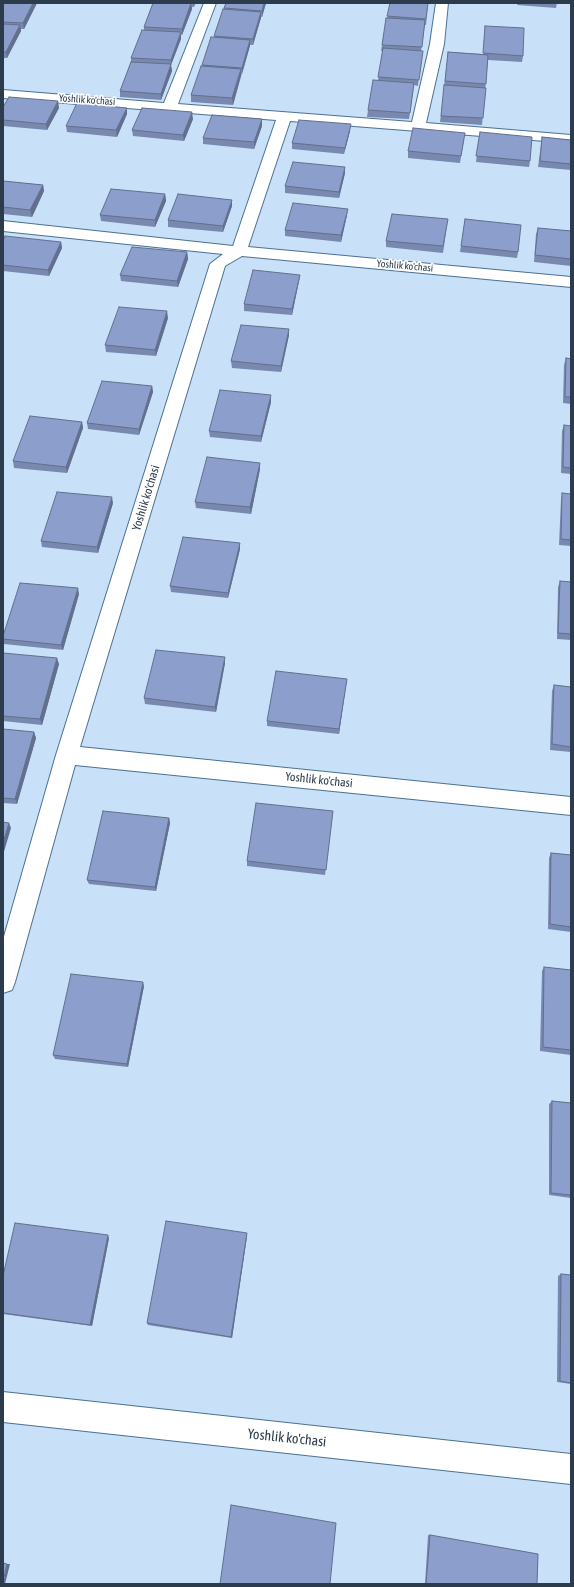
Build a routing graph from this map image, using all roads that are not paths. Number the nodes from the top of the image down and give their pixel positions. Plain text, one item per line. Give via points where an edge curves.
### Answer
1 (210, 3) edge
2 (442, 3) edge
3 (3, 94) edge
4 (170, 106) junction
5 (284, 117) junction
6 (418, 127) junction
7 (571, 139) edge
8 (3, 226) edge
9 (239, 251) junction
10 (571, 282) edge
11 (67, 755) junction
12 (571, 806) edge
13 (3, 982) edge
14 (3, 1407) edge
15 (571, 1470) edge

1 - 4 street
2 - 6 street via 438,44
3 - 4 street, Yoshlik ko'chasi
4 - 5 street, Yoshlik ko'chasi
5 - 6 street, Yoshlik ko'chasi
5 - 9 street
6 - 7 street, Yoshlik ko'chasi
8 - 9 street, Yoshlik ko'chasi
9 - 10 street, Yoshlik ko'chasi
9 - 11 street, Yoshlik ko'chasi via 218,264
11 - 12 street, Yoshlik ko'chasi
11 - 13 street, Yoshlik ko'chasi
14 - 15 street, Yoshlik ko'chasi

